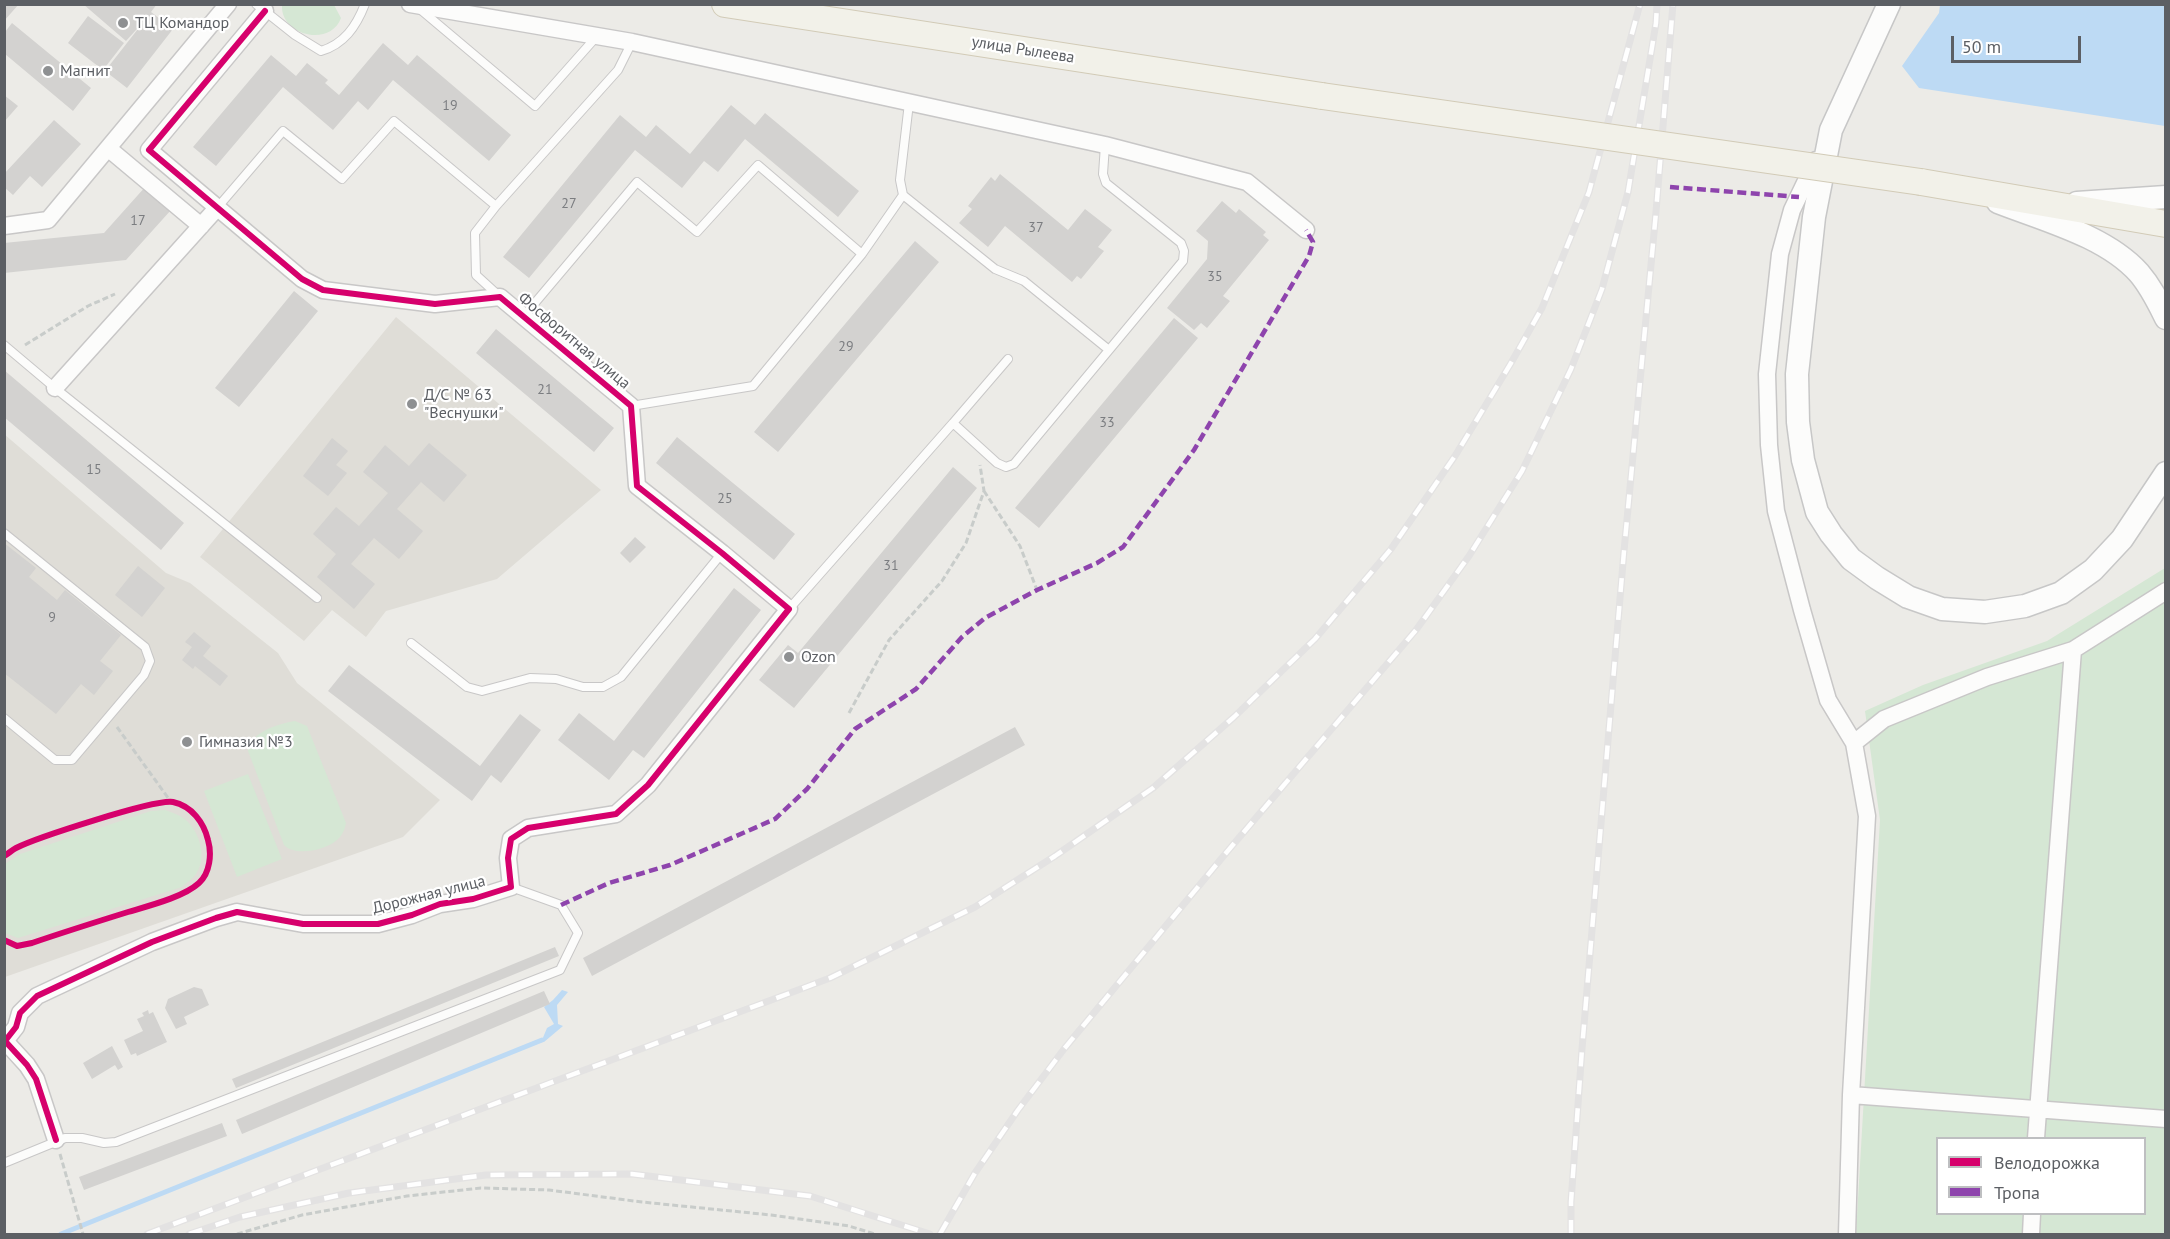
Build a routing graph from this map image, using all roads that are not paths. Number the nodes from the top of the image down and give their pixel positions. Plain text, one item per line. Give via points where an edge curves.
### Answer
1 (228, 4) edge
2 (364, 4) edge
3 (725, 4) edge
4 (1889, 4) edge
5 (413, 5) edge
6 (261, 8) edge
7 (597, 36) junction
8 (632, 42) junction
9 (909, 103) junction
10 (1831, 130) junction
11 (1105, 145) junction
12 (109, 149) junction
13 (1963, 189) junction
14 (903, 195) junction
15 (2166, 197) edge
16 (2054, 204) junction
17 (496, 206) junction
18 (218, 208) junction
19 (2166, 224) edge
20 (4, 226) edge
21 (201, 226) junction
22 (1306, 230) dead end
23 (862, 254) junction
24 (500, 297) junction
25 (523, 317) junction
26 (2166, 318) edge
27 (4, 345) edge
28 (1109, 350) junction
29 (1008, 359) dead end
30 (55, 388) junction
31 (631, 406) junction
32 (953, 423) junction
33 (2164, 471) edge
34 (4, 533) edge
35 (722, 553) junction
36 (2166, 591) edge
37 (316, 598) dead end
38 (789, 609) junction
39 (411, 643) dead end
40 (2073, 650) junction
41 (4, 718) edge
42 (1854, 742) junction
43 (511, 887) junction
44 (5, 1041) edge
45 (1851, 1095) junction
46 (2038, 1109) junction
47 (2166, 1119) edge
48 (2036, 1137) edge
49 (56, 1140) junction
50 (4, 1163) edge
51 (2032, 1215) edge
52 (1847, 1234) edge
53 (2031, 1234) edge

1 - 12 street
2 - 6 lane via 358,23 334,46 321,51
3 - 13 main road, улица Рылеева, bridge
4 - 10 street
5 - 7 street
5 - 7 lane via 535,106
6 - 18 street, Фосфоритная улица via 149,150
7 - 8 street
8 - 9 street
8 - 17 lane via 618,70
9 - 11 street
9 - 14 lane via 900,180
10 - 33 street via 1812,239 1797,374 1798,422 1817,512 1851,559 1908,597 1942,609 1985,612 2025,606 2061,593 2093,570 2122,539
10 - 42 street via 1792,210 1780,254 1767,374 1769,445 1776,511 1802,610 1828,700
11 - 22 street via 1247,182
11 - 28 lane via 1106,183 1181,243 1184,251 1183,261
12 - 20 street via 48,220
12 - 21 street
13 - 16 main road, улица Рылеева
13 - 26 street via 2112,250 2139,273
14 - 23 lane
14 - 28 lane via 995,269 1024,281
15 - 16 street
16 - 19 main road, улица Рылеева
17 - 18 lane via 394,121 342,179 283,131
17 - 24 lane via 475,233 476,275
18 - 21 street
18 - 24 street, Фосфоритная улица via 302,279 323,290 435,304
21 - 30 street
23 - 25 lane via 758,165 697,232 637,182
23 - 31 lane via 753,386
24 - 25 street, Фосфоритная улица
25 - 31 street, Фосфоритная улица
27 - 30 lane
28 - 32 lane via 1014,465 998,463
29 - 32 lane
30 - 37 lane
31 - 35 street, Фосфоритная улица via 637,486
32 - 38 lane
34 - 41 lane via 145,647 150,661 144,675 72,760 55,760
35 - 38 street, Фосфоритная улица
35 - 39 lane via 621,677 603,687 530,678 482,692 467,687
36 - 40 street
38 - 43 street, Дорожная улица via 648,785 616,814 528,828 511,839
40 - 42 street via 1987,677 1884,718
40 - 46 street
42 - 45 street via 1867,816
43 - 44 street, Дорожная улица via 378,924 303,924 237,912 216,918 152,942 37,996 20,1013 16,1027
43 - 49 lane via 561,905 578,933 560,970 116,1142
44 - 49 street via 36,1079
45 - 46 street
45 - 52 street
46 - 47 street
46 - 48 street
49 - 50 lane
51 - 53 street

